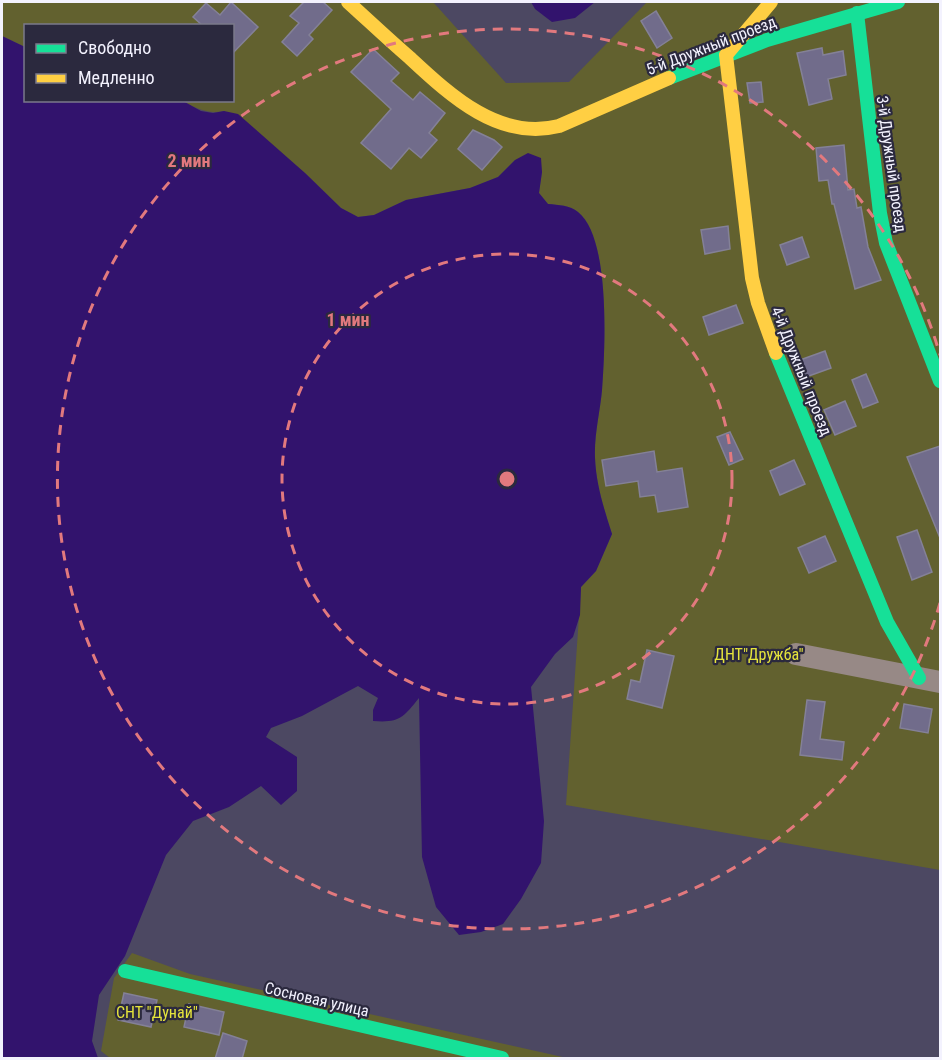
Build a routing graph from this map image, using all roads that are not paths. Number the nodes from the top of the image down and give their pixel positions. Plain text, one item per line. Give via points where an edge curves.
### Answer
1 (348, 2) edge
2 (771, 2) edge
3 (889, 3) edge
4 (857, 13) junction
5 (726, 55) junction
6 (940, 381) edge
7 (796, 654) dead end
8 (930, 680) edge
9 (124, 971) dead end
10 (502, 1059) edge

1 - 5 street, 5-й Дружный проезд via 450,94 504,124 523,129 571,121
2 - 5 street
3 - 4 street, 5-й Дружный проезд
4 - 5 street, 5-й Дружный проезд
4 - 6 street, 3-й Дружный проезд via 886,243
5 - 8 street, 4-й Дружный проезд via 758,303 887,622
7 - 8 street
9 - 10 street, Сосновая улица

